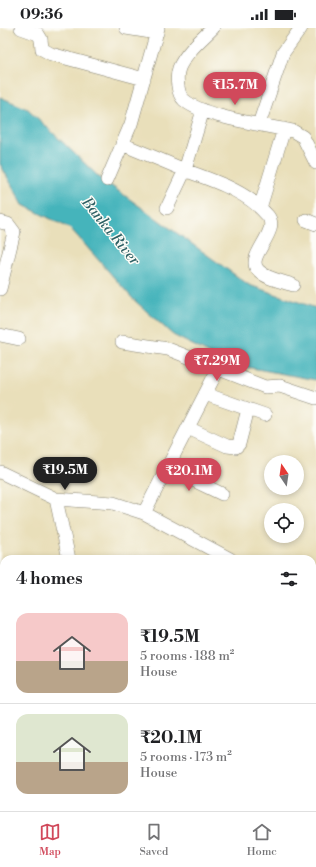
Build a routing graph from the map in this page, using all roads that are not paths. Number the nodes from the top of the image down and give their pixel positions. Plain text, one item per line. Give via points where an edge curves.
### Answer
1 (21, 28) edge
2 (126, 28) edge
3 (213, 28) edge
4 (301, 28) edge
5 (157, 30) edge
6 (144, 79) junction
7 (203, 110) junction
8 (259, 124) junction
9 (284, 129) junction
10 (122, 144) junction
11 (316, 163) edge
12 (185, 170) junction
13 (107, 180) dead end
14 (167, 208) dead end
15 (260, 208) junction
16 (0, 222) edge
17 (3, 258) edge
18 (293, 285) dead end
19 (0, 289) edge
20 (0, 335) edge
21 (19, 339) dead end
22 (122, 342) dead end
23 (218, 369) junction
24 (205, 394) junction
25 (316, 398) edge
26 (248, 409) junction
27 (265, 415) dead end
28 (188, 428) junction
29 (168, 468) junction
30 (0, 472) edge
31 (222, 494) dead end
32 (56, 499) junction
33 (144, 513) junction
34 (211, 554) edge
35 (68, 555) edge

1 - 6 street via 38,34 42,49 51,54
2 - 5 street
3 - 7 street via 178,69 178,84 182,98 193,107
4 - 8 street via 283,53
5 - 6 street
6 - 10 street
7 - 8 street
7 - 12 street
8 - 9 street
9 - 11 street via 303,137
9 - 15 street
10 - 12 street
10 - 13 street
12 - 14 street
12 - 15 street via 230,188
15 - 18 street via 270,218 271,225 255,266 263,275
16 - 17 street via 8,224 14,232
17 - 19 street
20 - 21 street
22 - 23 street via 168,348
23 - 24 street
23 - 25 street via 265,387 280,386
24 - 26 street
24 - 28 street
26 - 27 street
26 - 28 street via 236,447 227,446
28 - 29 street
29 - 31 street
29 - 33 street
30 - 32 street
32 - 33 street via 113,503
32 - 35 street
33 - 34 street

